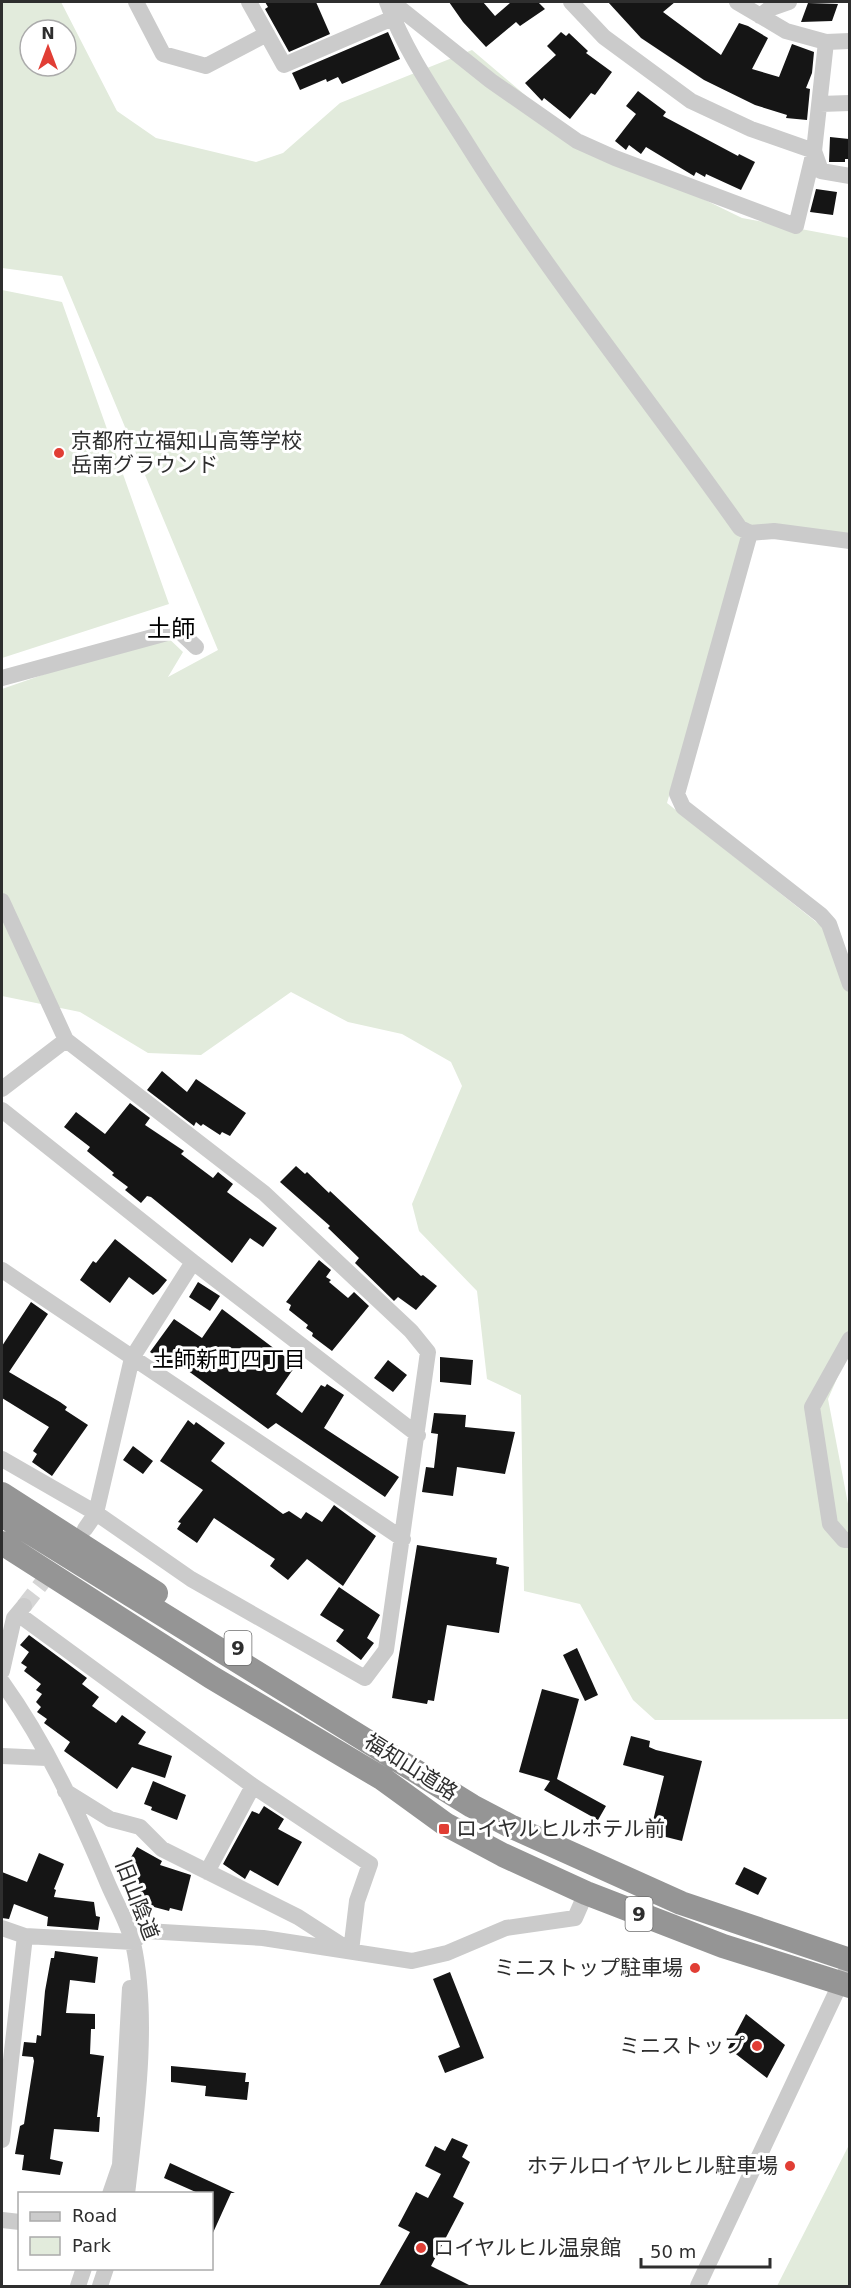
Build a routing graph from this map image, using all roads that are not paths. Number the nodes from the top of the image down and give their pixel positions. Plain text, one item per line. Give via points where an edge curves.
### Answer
1 (136, 2) edge
2 (249, 2) edge
3 (387, 2) edge
4 (738, 2) edge
5 (789, 2) edge
6 (575, 3) edge
7 (393, 10) edge
8 (760, 16) junction
9 (267, 34) junction
10 (849, 41) edge
11 (826, 42) junction
12 (849, 103) edge
13 (820, 104) junction
14 (814, 152) junction
15 (849, 176) edge
16 (750, 533) junction
17 (849, 541) edge
18 (196, 646) dead end
19 (2, 678) edge
20 (2, 901) edge
21 (849, 984) edge
22 (66, 1040) junction
23 (2, 1089) edge
24 (2, 1110) edge
25 (193, 1262) junction
26 (2, 1270) edge
27 (849, 1339) edge
28 (132, 1358) junction
29 (418, 1435) junction
30 (2, 1459) edge
31 (2, 1494) edge
32 (96, 1513) junction
33 (2, 1515) edge
34 (85, 1529) dead end
35 (403, 1539) junction
36 (849, 1540) edge
37 (2, 1544) edge
38 (2, 1559) edge
39 (2, 1671) edge
40 (2, 1682) edge
41 (2, 1756) edge
42 (47, 1758) junction
43 (253, 1786) junction
44 (65, 1791) junction
45 (472, 1806) junction
46 (445, 1824) junction
47 (207, 1872) junction
48 (586, 1893) junction
49 (2, 1928) edge
50 (25, 1936) junction
51 (133, 1942) junction
52 (351, 1951) junction
53 (847, 1973) edge
54 (2, 2140) edge
55 (110, 2192) edge
56 (127, 2192) edge
57 (2, 2220) edge
58 (18, 2222) edge
59 (83, 2270) edge
60 (105, 2270) edge
61 (78, 2286) edge
62 (100, 2286) edge
63 (698, 2286) edge

1 - 9 street via 163,54 206,66
2 - 9 street
3 - 7 street
4 - 8 street
5 - 8 street
6 - 14 street via 604,37 691,101
7 - 9 street via 284,65
7 - 14 street via 577,141 796,226
7 - 16 street via 421,71 494,187 740,528
8 - 11 street via 786,31
10 - 11 street
11 - 13 street
12 - 13 street
13 - 14 street
14 - 15 street via 821,171
16 - 17 street via 774,531
16 - 21 street via 676,794 683,807 821,915 829,924
18 - 19 street via 178,630
20 - 22 street
22 - 23 street
22 - 29 street via 264,1193 411,1331 428,1352
24 - 25 street
25 - 28 street
25 - 29 street
26 - 28 street
27 - 36 street via 812,1407 830,1524 844,1540
28 - 32 street
28 - 35 street
29 - 35 street
30 - 32 street
31 - 45 highway, 9 via 84,1544
32 - 34 street
32 - 35 street via 191,1579 365,1678 386,1650
33 - 45 highway, 福知山道路 / 9
37 - 46 highway, 福知山道路 / 9 via 383,1779
38 - 46 highway, 9 via 184,1680 402,1806
39 - 43 street via 21,1610
40 - 42 street, 旧山陰道 via 21,1708
41 - 42 street
42 - 44 street, 旧山陰道
43 - 47 street
43 - 52 street via 370,1864 357,1901
44 - 47 street via 110,1819 140,1827 162,1849
44 - 51 street, 旧山陰道
45 - 53 highway, 福知山道路 / 9 via 681,1903
46 - 48 highway, 福知山道路 / 9 via 503,1856
47 - 52 street via 298,1917
48 - 52 street via 575,1918 506,1928 447,1953 412,1961
48 - 53 highway, 福知山道路 / 9 via 723,1947
49 - 50 street
50 - 51 street
50 - 54 street
51 - 52 street via 146,1931 263,1938
51 - 55 street via 120,2165
51 - 56 street, 旧山陰道 via 141,2011
53 - 63 street
57 - 58 street
59 - 61 street
60 - 62 street

